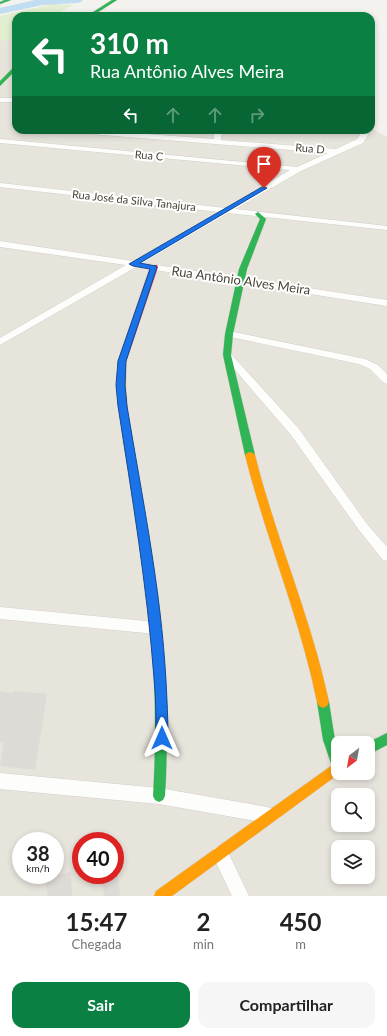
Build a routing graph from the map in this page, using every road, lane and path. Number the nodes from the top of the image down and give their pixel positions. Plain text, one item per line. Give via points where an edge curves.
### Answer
1 (9, 0) edge
2 (115, 0) edge
3 (0, 3) edge
4 (95, 12) edge
5 (12, 71) edge
6 (0, 84) edge
7 (0, 100) edge
8 (12, 100) edge
9 (112, 134) edge
10 (125, 134) edge
11 (218, 134) edge
12 (364, 134) edge
13 (0, 141) edge
14 (217, 141) junction
15 (109, 151) junction
16 (337, 151) junction
17 (298, 168) junction
18 (0, 185) edge
19 (228, 210) junction
20 (258, 214) junction
21 (387, 228) edge
22 (0, 244) edge
23 (133, 264) junction
24 (154, 267) junction
25 (240, 280) junction
26 (387, 303) edge
27 (229, 334) junction
28 (0, 342) edge
29 (227, 355) junction
30 (387, 380) edge
31 (387, 556) edge
32 (0, 612) edge
33 (156, 628) junction
34 (387, 739) edge
35 (375, 745) edge
36 (331, 746) edge
37 (331, 772) edge
38 (0, 782) edge
39 (159, 796) junction
40 (271, 816) junction
41 (220, 854) junction
42 (161, 896) edge
43 (241, 896) edge

1 - 3 street
2 - 4 street
5 - 6 street
7 - 8 street
9 - 15 street
10 - 14 street, Rua D
11 - 14 street
12 - 16 street via 360,140
13 - 15 street, Rua C
14 - 16 street, Rua D
15 - 17 street, Rua C
16 - 17 street
17 - 19 street
18 - 19 street, Rua José da Silva Tanajura
19 - 20 street, Rua José da Silva Tanajura
19 - 23 street
20 - 21 street, Rua José da Silva Tanajura
20 - 25 street via 263,219
22 - 23 street, Rua Antônio Alves Meira
23 - 24 street, Rua Antônio Alves Meira
23 - 28 street
24 - 25 street, Rua Antônio Alves Meira
24 - 33 street via 122,361 120,385
25 - 26 street, Rua Antônio Alves Meira
25 - 27 street
27 - 29 street
27 - 30 street via 361,361 374,367
29 - 31 street via 295,432
29 - 36 street via 254,479 296,601 320,685
32 - 33 street
33 - 39 street via 162,716
34 - 35 street
37 - 40 street
38 - 39 street
39 - 40 street
40 - 41 street
41 - 42 street
41 - 43 street

